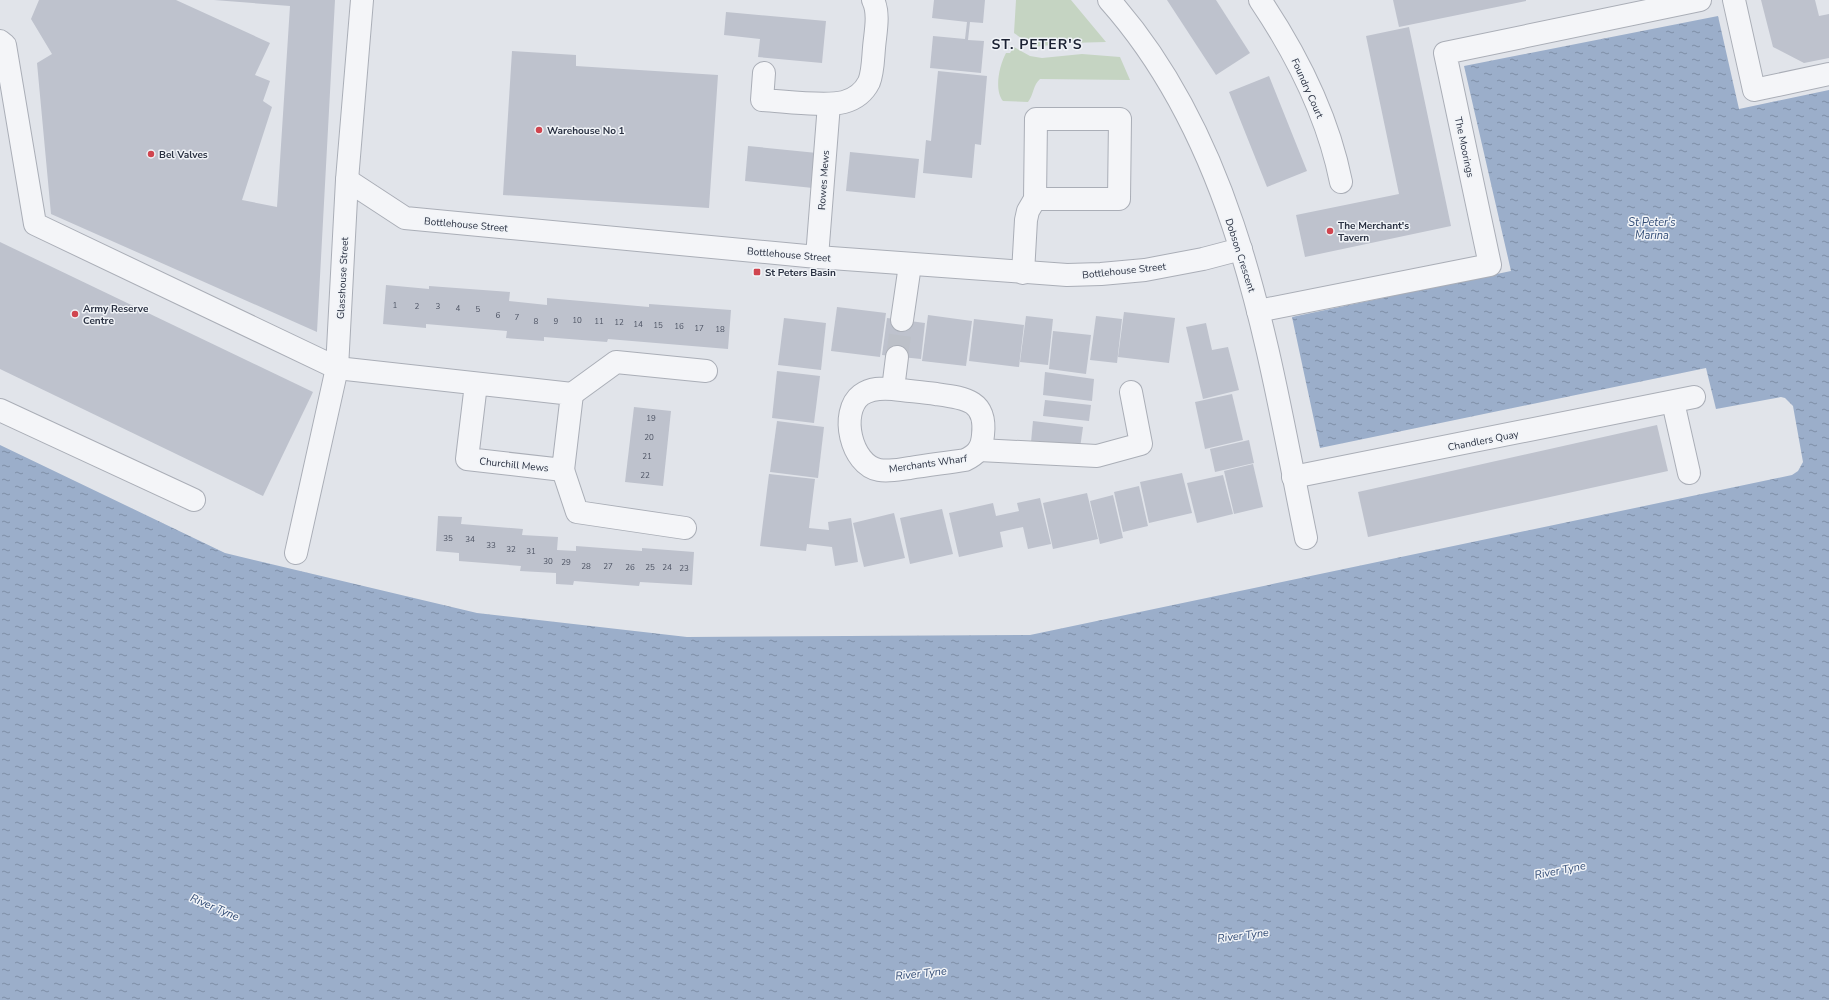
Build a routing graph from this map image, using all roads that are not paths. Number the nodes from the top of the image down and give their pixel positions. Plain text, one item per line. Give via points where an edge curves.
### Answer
1 (362, 0) edge
2 (873, 0) edge
3 (1109, 0) edge
4 (1260, 0) edge
5 (1700, 0) edge
6 (1734, 0) edge
7 (0, 41) edge
8 (764, 73) dead end
9 (1829, 74) edge
10 (829, 104) junction
11 (347, 180) junction
12 (1341, 182) dead end
13 (1035, 198) junction
14 (1241, 249) junction
15 (817, 257) junction
16 (910, 265) junction
17 (1023, 272) junction
18 (1258, 311) junction
19 (902, 320) tunnel mouth
20 (897, 357) tunnel mouth
21 (337, 368) junction
22 (706, 371) dead end
23 (476, 384) junction
24 (893, 389) junction
25 (1131, 392) dead end
26 (572, 394) junction
27 (0, 410) edge
28 (979, 450) junction
29 (563, 470) junction
30 (1689, 473) dead end
31 (1293, 477) junction
32 (194, 500) dead end
33 (685, 528) dead end
34 (1306, 538) dead end
35 (296, 553) dead end

1 - 11 street, Glasshouse Street
2 - 10 street via 876,13 869,81 863,92 854,99
3 - 14 street, Dobson Crescent via 1155,61 1187,114 1217,182
4 - 12 street, Foundry Court via 1308,85 1322,119
5 - 18 street, The Moorings via 1445,53 1490,265
6 - 9 street via 1754,90
7 - 21 street via 5,45 34,224
8 - 10 street via 762,100
10 - 15 street, Rowes Mews
11 - 15 street, Bottlehouse Street via 405,218
11 - 21 street, Glasshouse Street
13 - 13 street via 1119,199 1120,119 1036,119
13 - 17 street via 1026,220
14 - 17 street, Bottlehouse Street via 1145,270 1067,275
14 - 18 street, Dobson Crescent
15 - 16 street, Bottlehouse Street
16 - 17 street, Bottlehouse Street
16 - 19 street
18 - 31 street, Dobson Crescent
20 - 24 street
21 - 23 street
21 - 35 street, Glasshouse Street
22 - 26 street via 616,362
23 - 26 street
23 - 29 street, Churchill Mews via 467,459
24 - 28 street, Merchants Wharf via 961,397 977,406 983,415 984,423
24 - 28 street, Merchants Wharf via 878,388 868,391 860,396 851,411 849,420 856,451 870,466 880,470 898,469 964,460 974,456
25 - 28 street, Merchants Wharf via 1141,444 1097,456
26 - 29 street, Churchill Mews
27 - 32 street
29 - 33 street, Churchill Mews via 577,512
30 - 31 street, Chandlers Quay via 1684,399
31 - 34 street, Dobson Crescent

